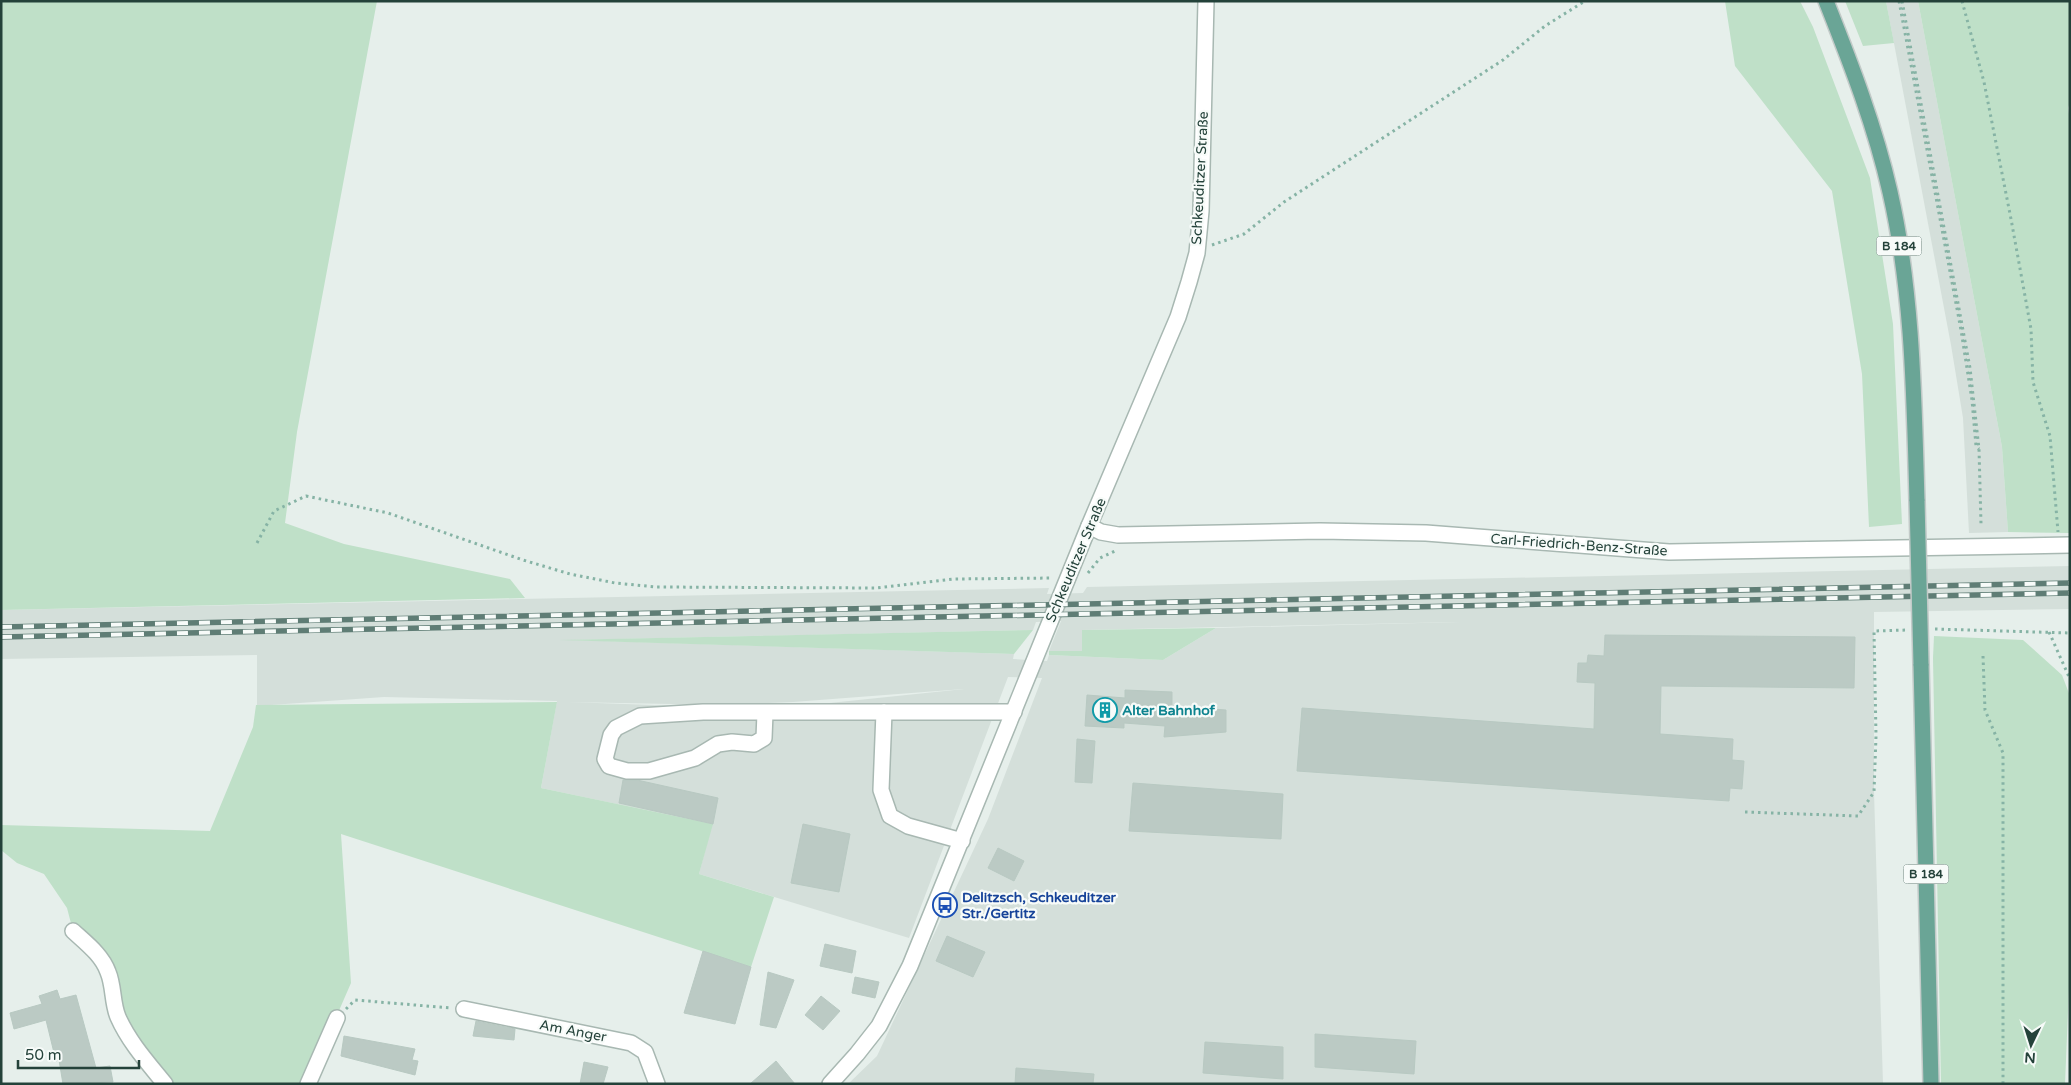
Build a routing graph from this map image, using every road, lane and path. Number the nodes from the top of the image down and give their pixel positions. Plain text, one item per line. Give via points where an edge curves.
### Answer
1 (1206, 1) edge
2 (1584, 1) edge
3 (1826, 1) edge
4 (1900, 1) edge
5 (1962, 1) edge
6 (1197, 248) junction
7 (1981, 524) dead end
8 (1089, 526) junction
9 (257, 543) dead end
10 (2064, 545) edge
11 (1066, 583) junction
12 (1932, 629) dead end
13 (1912, 630) dead end
14 (2049, 632) junction
15 (2070, 633) edge
16 (1983, 656) dead end
17 (2070, 679) edge
18 (884, 712) junction
19 (1014, 712) junction
20 (765, 713) junction
21 (1745, 812) dead end
22 (962, 840) junction
23 (73, 931) dead end
24 (464, 1009) joint
25 (338, 1018) joint
26 (165, 1084) edge
27 (308, 1084) edge
28 (656, 1084) edge
29 (830, 1084) edge
30 (1930, 1084) edge
31 (2003, 1084) edge

1 - 6 street, Schkeuditzer Straße via 1201,211
2 - 6 path via 1545,26 1503,60 1284,202 1244,234
3 - 30 main road, B 184, bridge via 1876,138 1906,282 1914,369
4 - 7 path via 1974,393
5 - 10 path via 1984,82 2031,328 2033,382 2050,436 2055,501
6 - 8 street, Schkeuditzer Straße via 1178,317
8 - 10 street, Carl-Friedrich-Benz-Straße via 1101,532 1118,534 1426,533 1668,552
8 - 11 street, Schkeuditzer Straße
9 - 11 path via 274,511 306,496 388,513 524,560 615,583 656,587 876,588 954,579 1051,578
11 - 19 street, Schkeuditzer Straße
12 - 14 path
13 - 21 path via 1874,631 1874,792 1858,816
14 - 15 path
14 - 17 path
16 - 31 path via 1985,710 2002,754
18 - 19 street
18 - 20 street
18 - 22 street via 881,790 890,816 908,826
19 - 22 street, Schkeuditzer Straße
20 - 20 street via 675,712 640,716 616,728 605,759 609,766 627,771 649,771 695,758 718,744 754,744 764,738
22 - 29 street, Schkeuditzer Straße via 897,993 879,1026
23 - 26 street via 97,954 109,972 118,1018 136,1048
24 - 25 path via 355,1000
24 - 28 street, Am Anger via 631,1043 645,1052
25 - 27 street

